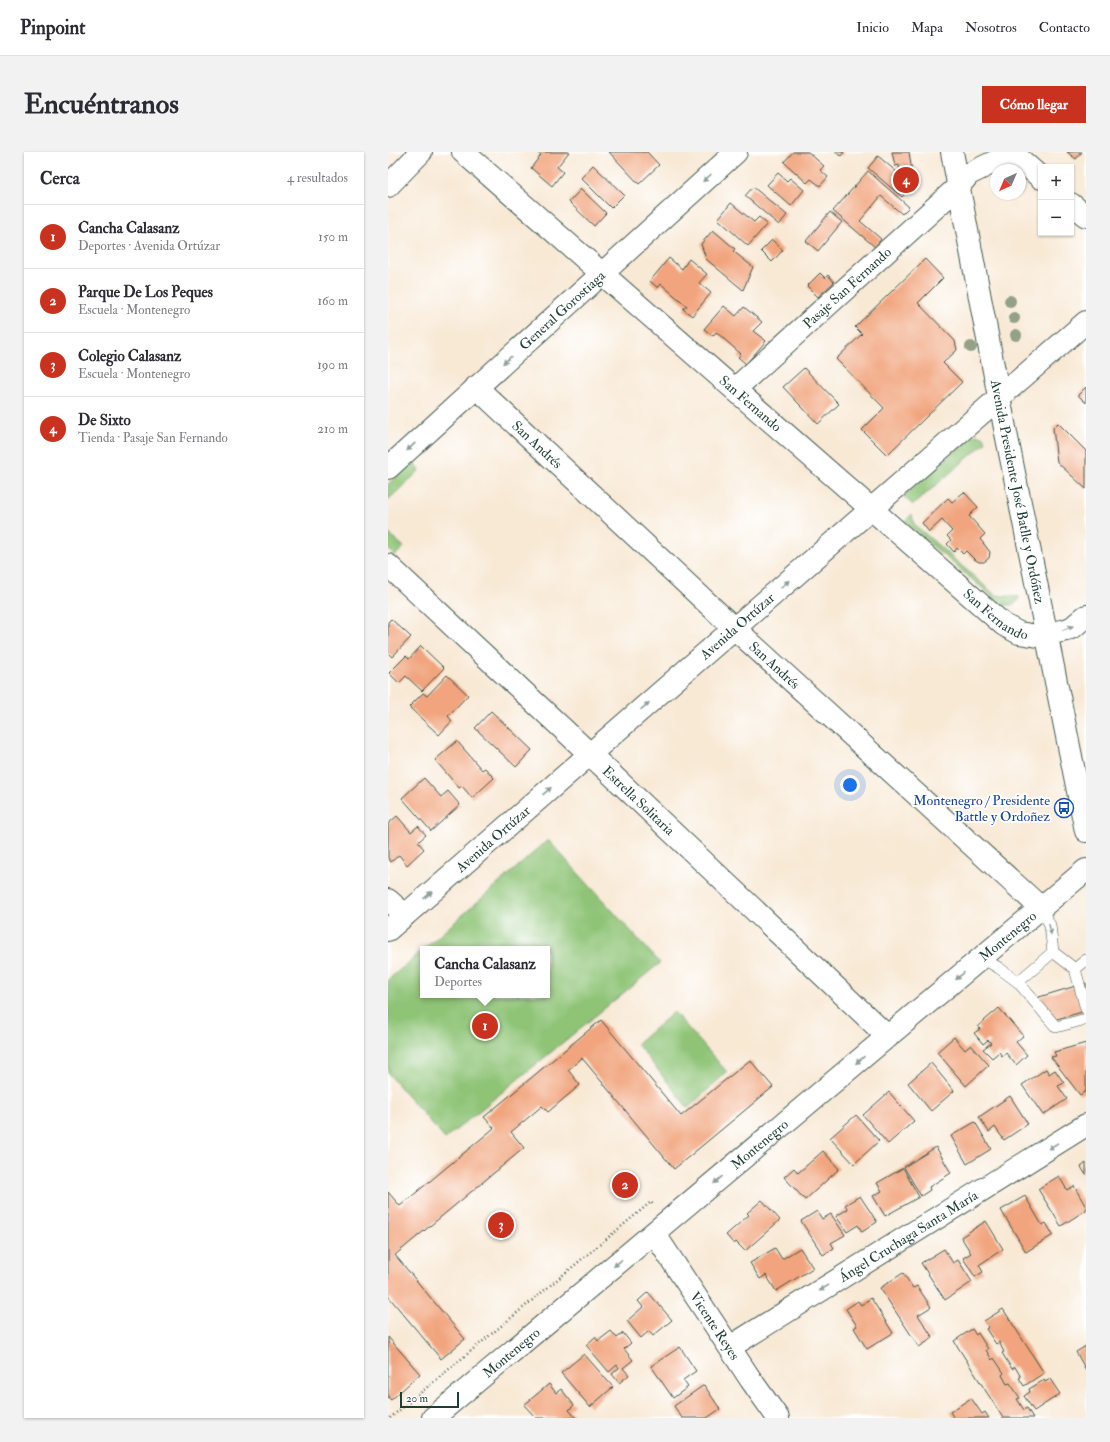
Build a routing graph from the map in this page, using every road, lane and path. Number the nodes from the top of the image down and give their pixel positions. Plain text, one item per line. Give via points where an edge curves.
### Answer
1 (421, 152) edge
2 (463, 152) edge
3 (736, 152) edge
4 (952, 152) edge
5 (1020, 164) edge
6 (388, 186) edge
7 (959, 186) junction
8 (1074, 206) edge
9 (1086, 216) edge
10 (602, 274) junction
11 (1086, 322) edge
12 (476, 387) junction
13 (735, 389) junction
14 (1000, 397) junction
15 (388, 468) edge
16 (872, 509) junction
17 (388, 565) edge
18 (1086, 616) edge
19 (734, 628) junction
20 (1047, 634) junction
21 (590, 754) junction
22 (1086, 831) edge
23 (1086, 870) edge
24 (388, 900) edge
25 (1041, 908) junction
26 (405, 915) junction
27 (388, 930) edge
28 (1053, 952) junction
29 (982, 958) junction
30 (1086, 960) edge
31 (1075, 969) junction
32 (1018, 982) junction
33 (1086, 1009) edge
34 (1086, 1019) edge
35 (888, 1037) junction
36 (1086, 1125) edge
37 (651, 1202) dead end
38 (654, 1233) junction
39 (730, 1346) junction
40 (390, 1418) edge
41 (433, 1418) edge
42 (778, 1418) edge

1 - 6 street
2 - 10 street, San Fernando
3 -> 10 street, General Gorostiaga
4 - 7 street, Avenida Presidente José Batlle y Ordóñez
5 - 7 street, Pasaje San Fernando via 998,160 969,174
7 - 13 street, Pasaje San Fernando
7 - 14 street, Avenida Presidente José Batlle y Ordóñez
8 - 9 street
10 -> 12 street, General Gorostiaga
10 - 13 street, San Fernando
11 - 14 street, Avenida Ortúzar
12 -> 15 street, General Gorostiaga
12 - 19 street, San Andrés
13 - 16 street, San Fernando
14 - 16 street, Avenida Ortúzar
14 - 20 street, Avenida Presidente José Batlle y Ordóñez
19 -> 16 street, Avenida Ortúzar
16 - 20 street, San Fernando via 1004,625 1023,634
17 - 21 street, Estrella Solitaria
20 -> 18 street, San Fernando via 1073,627
21 -> 19 street, Avenida Ortúzar
19 - 25 street, San Andrés
20 - 22 street, Avenida Presidente José Batlle y Ordóñez
26 -> 21 street, Avenida Ortúzar
21 - 35 street, Estrella Solitaria
23 - 25 street, Montenegro
24 - 26 street
25 -> 28 lane via 1050,925
25 - 29 street, Montenegro
26 - 27 street, Avenida Ortúzar
28 - 31 lane
28 - 32 lane
29 - 32 lane
29 -> 35 street, Montenegro
30 - 31 lane
31 - 33 lane
32 - 34 lane via 1056,1027
35 -> 38 street, Montenegro
36 -> 39 street, Ángel Cruchaga Santa María
37 - 40 path
38 - 39 street, Vicente Reyes
38 -> 41 street, Montenegro
39 - 42 street, Vicente Reyes

